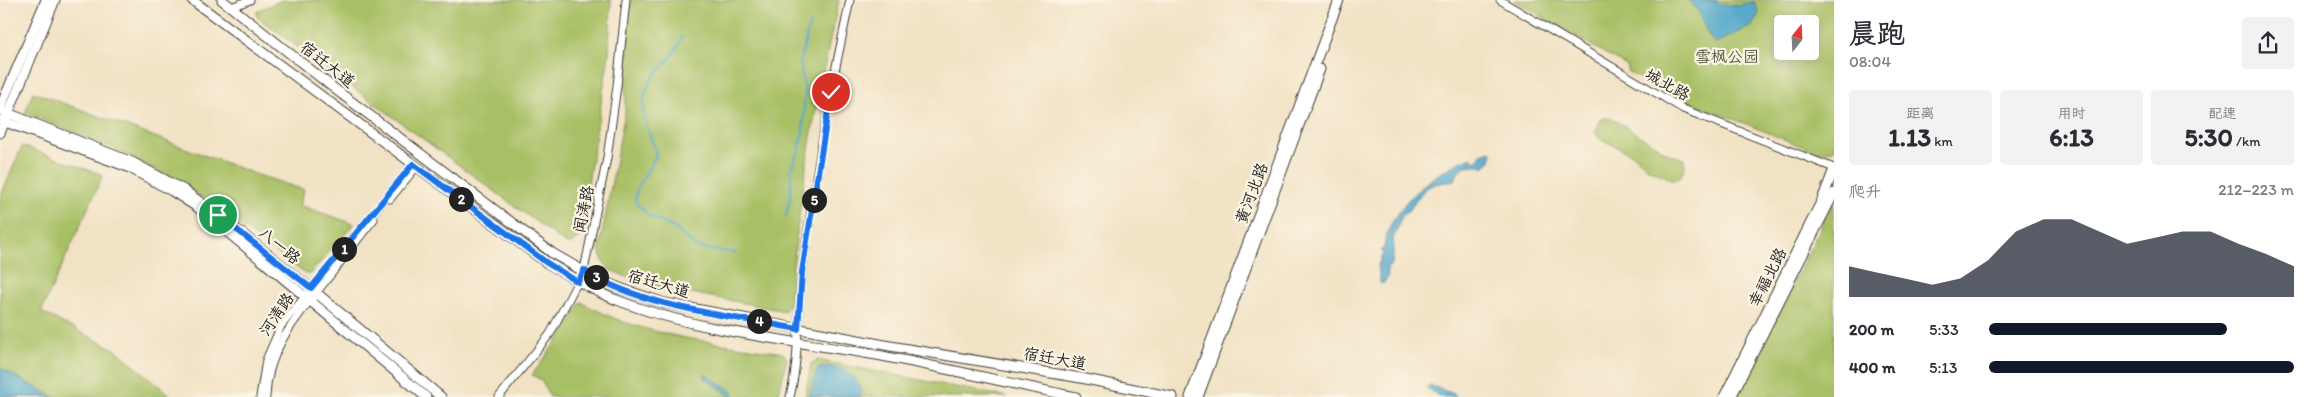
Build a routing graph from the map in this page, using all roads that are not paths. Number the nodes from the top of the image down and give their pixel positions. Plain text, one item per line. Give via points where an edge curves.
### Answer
1 (46, 0) edge
2 (55, 0) edge
3 (192, 0) edge
4 (222, 0) edge
5 (250, 0) edge
6 (626, 0) edge
7 (850, 0) edge
8 (1339, 0) edge
9 (1345, 0) edge
10 (1500, 0) edge
11 (232, 7) junction
12 (3, 114) edge
13 (0, 133) edge
14 (415, 165) junction
15 (1834, 169) edge
16 (1834, 193) edge
17 (584, 270) junction
18 (578, 282) junction
19 (310, 294) junction
20 (798, 329) junction
21 (798, 343) junction
22 (260, 397) edge
23 (266, 397) edge
24 (426, 397) edge
25 (441, 397) edge
26 (499, 397) edge
27 (790, 397) edge
28 (1076, 397) edge
29 (1173, 397) edge
30 (1190, 397) edge
31 (1198, 397) edge
32 (1724, 397) edge
33 (1732, 397) edge

1 - 12 main road
2 - 12 main road
3 - 14 main road, 宿迁大道
4 - 11 main road, 宿迁大道
5 - 11 street
6 - 17 street, 闻涛路 via 607,158
7 - 20 street via 824,131 802,272
8 - 30 main road, 黄河北路
9 - 31 main road, 黄河北路
10 - 15 street, 城北路 via 1682,109
11 - 17 main road, 宿迁大道 via 334,89 544,247
12 - 13 main road
12 - 19 main road, 八一路 via 92,145 166,180 226,221
14 - 18 main road, 宿迁大道 via 547,263
14 - 19 street, 河清路
15 - 32 main road, 幸福北路 via 1822,200
16 - 33 main road, 幸福北路
17 - 18 street, 闻涛路
17 - 20 main road, 宿迁大道 via 622,289 664,303
18 - 21 main road, 宿迁大道 via 616,300 665,317
18 - 26 street, 闻涛路 via 550,334
19 - 22 street, 河清路 via 272,341 262,372
19 - 23 street, 河清路 via 276,349
19 - 24 main road, 八一路
19 - 25 main road, 八一路
20 - 21 street
20 - 29 main road, 宿迁大道
21 - 27 street
21 - 28 main road, 宿迁大道 via 887,357

